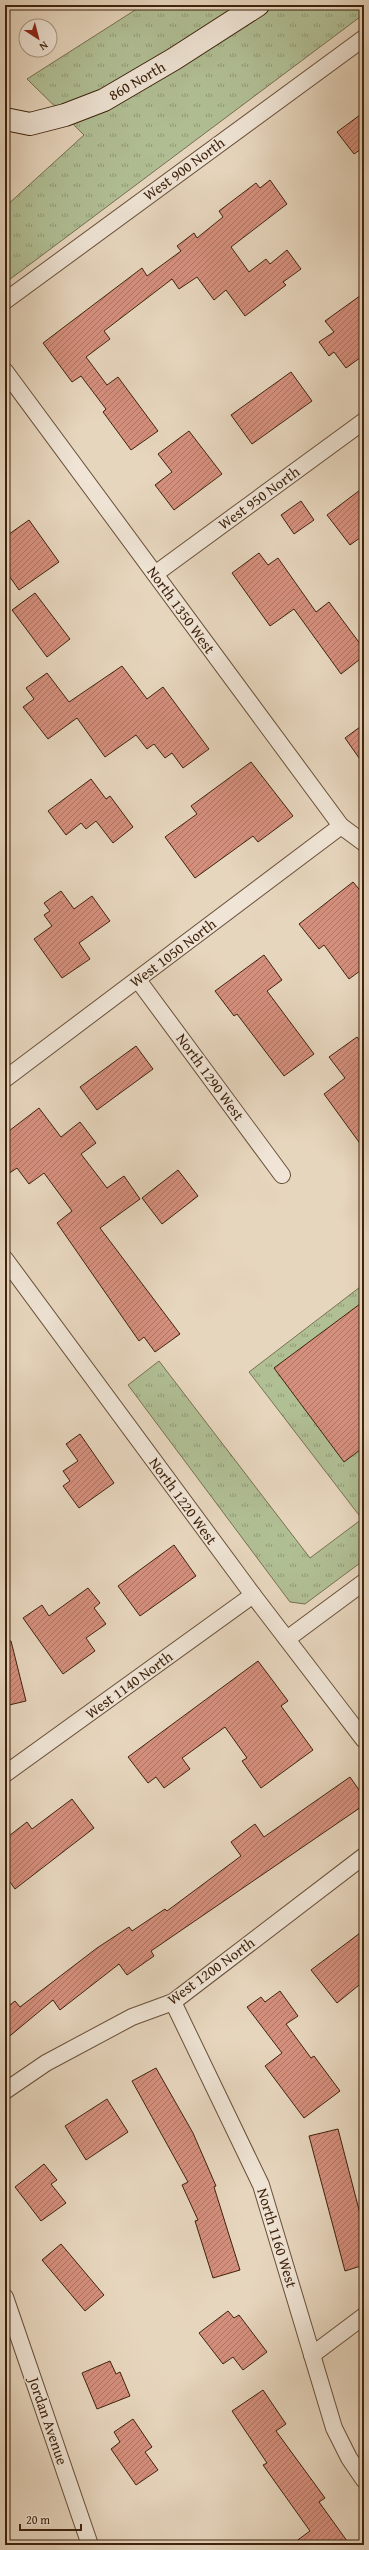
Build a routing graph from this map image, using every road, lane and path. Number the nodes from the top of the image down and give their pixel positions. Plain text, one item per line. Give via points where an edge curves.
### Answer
1 (258, 5) edge
2 (364, 38) edge
3 (5, 119) edge
4 (5, 301) edge
5 (5, 371) edge
6 (364, 421) edge
7 (155, 574) junction
8 (341, 826) junction
9 (364, 843) edge
10 (138, 980) junction
11 (5, 1079) edge
12 (282, 1175) dead end
13 (5, 1259) edge
14 (364, 1582) edge
15 (253, 1595) junction
16 (287, 1639) junction
17 (364, 1740) edge
18 (5, 1774) edge
19 (364, 1856) edge
20 (173, 2002) junction
21 (5, 2091) edge
22 (5, 2297) edge
23 (364, 2316) edge
24 (312, 2355) junction
25 (364, 2480) edge
26 (90, 2545) edge

1 - 3 street, 860 North via 104,100 65,115 30,124
2 - 4 street, West 900 North
5 - 7 street, North 1350 West
6 - 7 street, West 950 North
7 - 8 street, North 1350 West
8 - 9 street, North 1350 West
8 - 10 street, West 1050 North
10 - 11 street, West 1050 North
10 - 12 street, North 1290 West
13 - 15 street, North 1220 West
14 - 16 street
15 - 16 street, North 1220 West
15 - 18 street, West 1140 North
16 - 17 street, North 1220 West
19 - 20 street, West 1200 North
20 - 21 street, West 1200 North via 125,2021 46,2063
20 - 24 street, North 1160 West via 261,2185
22 - 26 street, Jordan Avenue
23 - 24 street
24 - 25 street, North 1160 West via 334,2428

